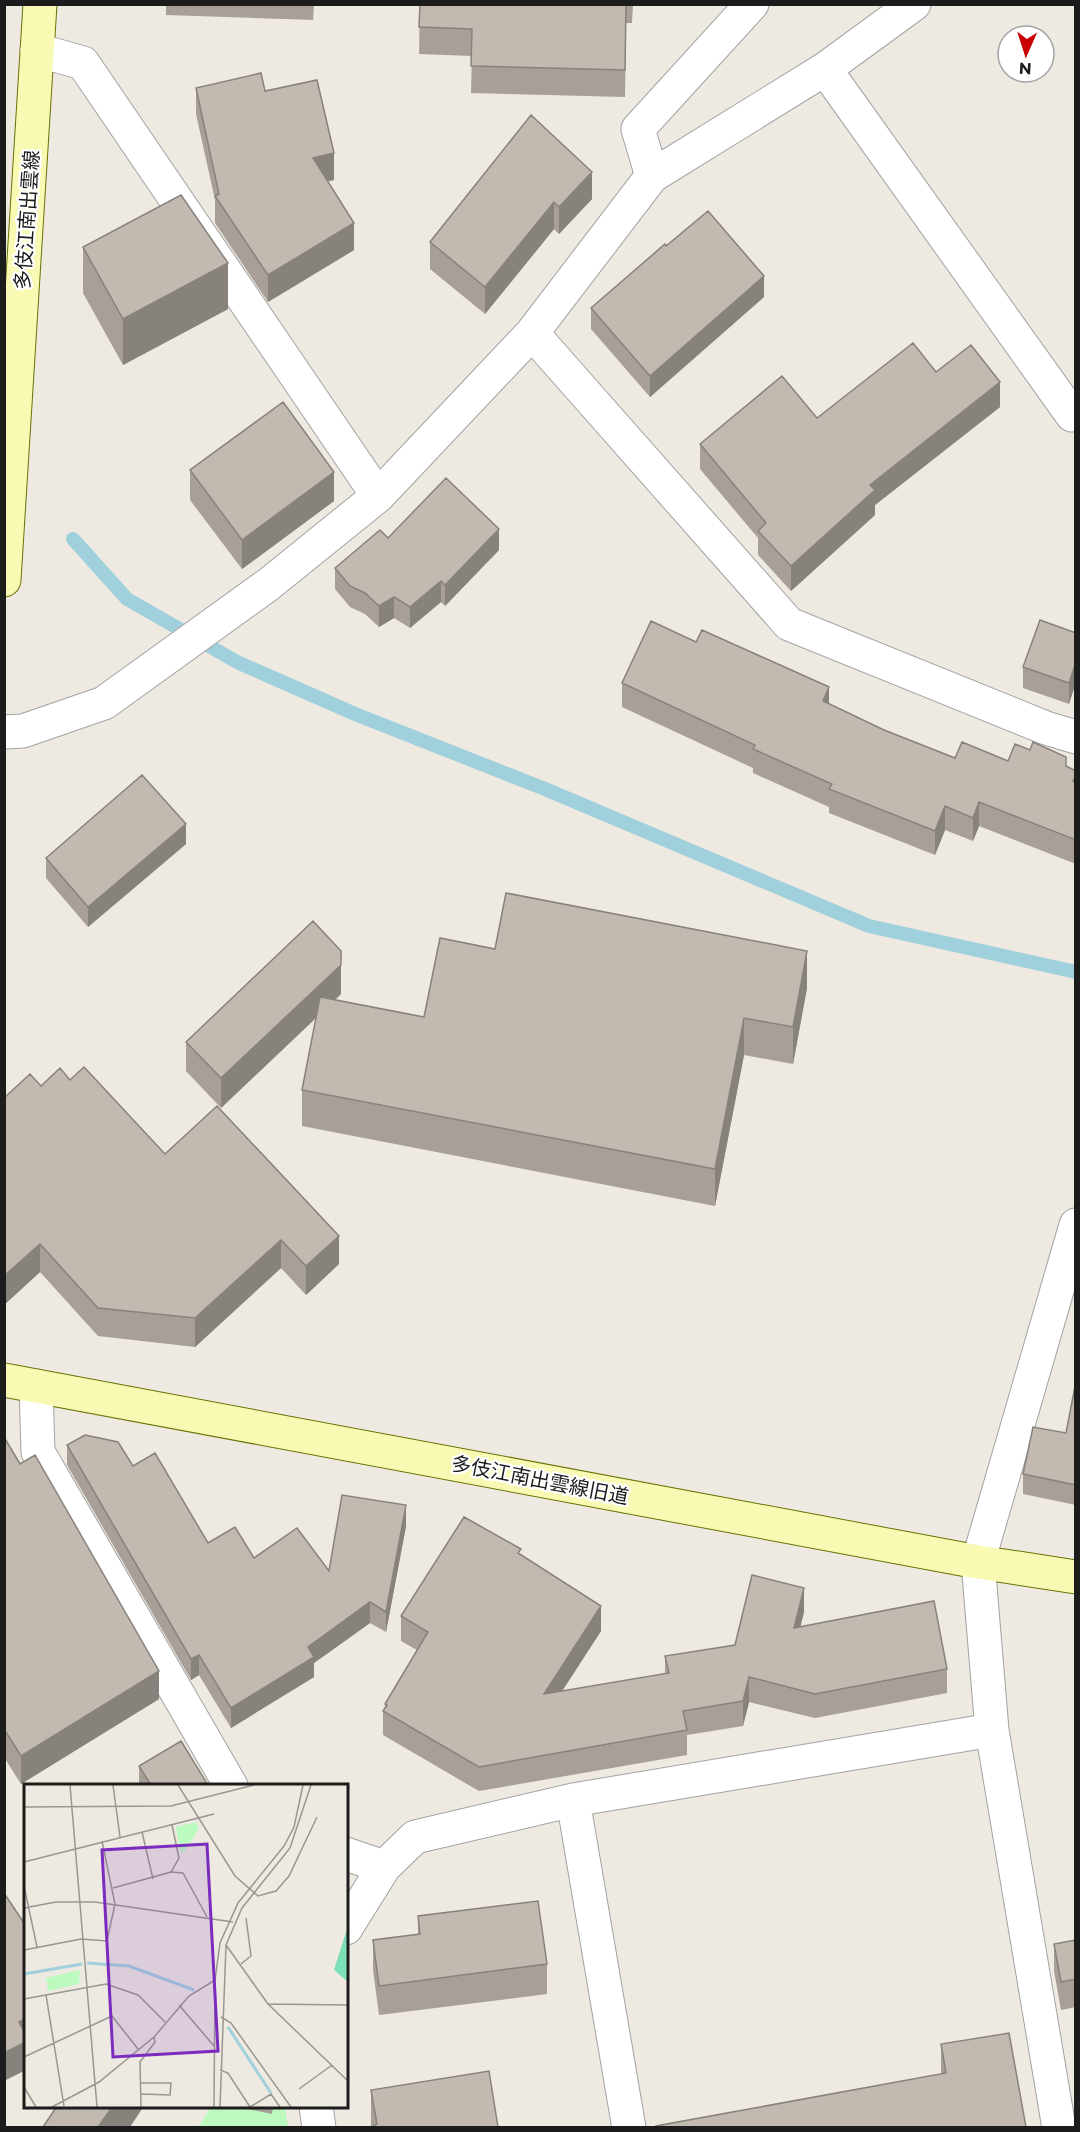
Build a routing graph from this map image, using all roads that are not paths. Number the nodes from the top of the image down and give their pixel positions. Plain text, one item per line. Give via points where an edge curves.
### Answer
1 (40, 4) edge
2 (752, 4) edge
3 (914, 4) edge
4 (37, 50) junction
5 (825, 69) junction
6 (652, 176) junction
7 (532, 333) junction
8 (1076, 413) edge
9 (378, 496) junction
10 (4, 580) edge
11 (4, 732) edge
12 (1076, 736) edge
13 (1076, 1225) edge
14 (20, 1383) edge
15 (978, 1562) junction
16 (1076, 1577) edge
17 (992, 1730) junction
18 (230, 1784) edge
19 (573, 1800) junction
20 (348, 1855) edge
21 (384, 1867) junction
22 (348, 1925) edge
23 (316, 2108) edge
24 (320, 2127) edge
25 (629, 2127) edge
26 (1059, 2127) edge

1 - 4 street, 多伎江南出雲線
2 - 6 street via 638,129
3 - 5 street
4 - 9 street via 83,63
4 - 10 street, 多伎江南出雲線
5 - 6 street
5 - 8 street via 1072,415
6 - 7 street
7 - 9 street
7 - 12 street via 789,624 1046,728
9 - 11 street via 269,584 104,703 22,731
13 - 15 street
14 - 15 street, 多伎江南出雲線旧道
14 - 18 street via 38,1452
15 - 16 street, 多伎江南出雲線旧道
15 - 17 street
17 - 19 street
17 - 26 street
19 - 21 street via 415,1837
19 - 25 street
20 - 21 street
21 - 22 street
23 - 24 street

